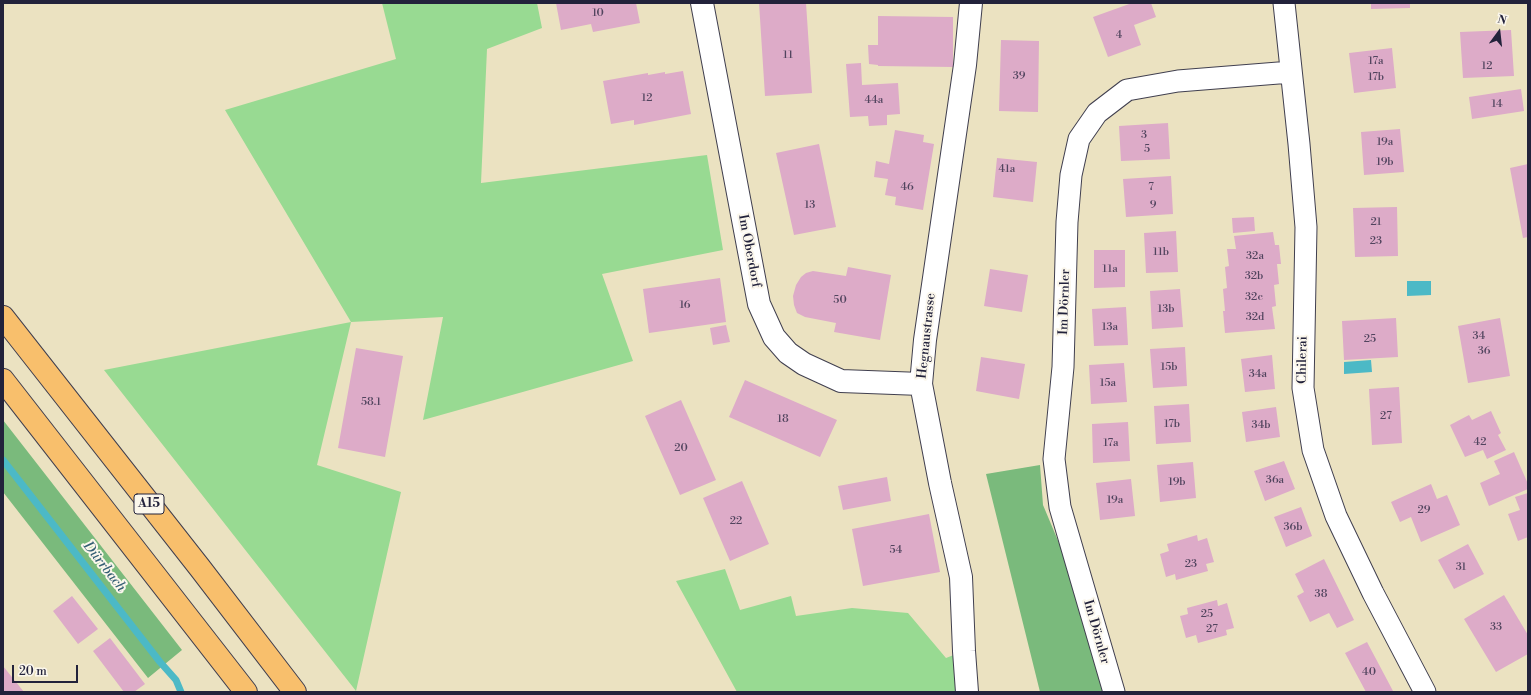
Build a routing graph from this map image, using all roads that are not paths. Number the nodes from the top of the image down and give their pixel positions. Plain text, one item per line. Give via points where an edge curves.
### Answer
1 (702, 3) edge
2 (971, 3) edge
3 (1284, 3) edge
4 (1291, 72) junction
5 (3, 316) edge
6 (3, 380) edge
7 (921, 384) junction
8 (246, 692) edge
9 (295, 692) edge
10 (967, 692) edge
11 (1114, 692) edge
12 (1426, 692) edge

1 - 7 street, Im Oberdorf via 759,304 774,337 788,353 804,364 841,381
2 - 7 street, Hegnaustrasse via 965,65 925,340
3 - 4 street, Chilerai
4 - 11 street, Im Dörnler via 1178,81 1127,90 1097,113 1079,139 1071,175 1067,222 1063,367 1054,459 1060,507
4 - 12 street, Chilerai via 1306,227 1303,388 1313,450 1340,523 1373,593
5 - 9 highway, A15
6 - 8 highway
7 - 10 street, Hegnaustrasse via 961,577

